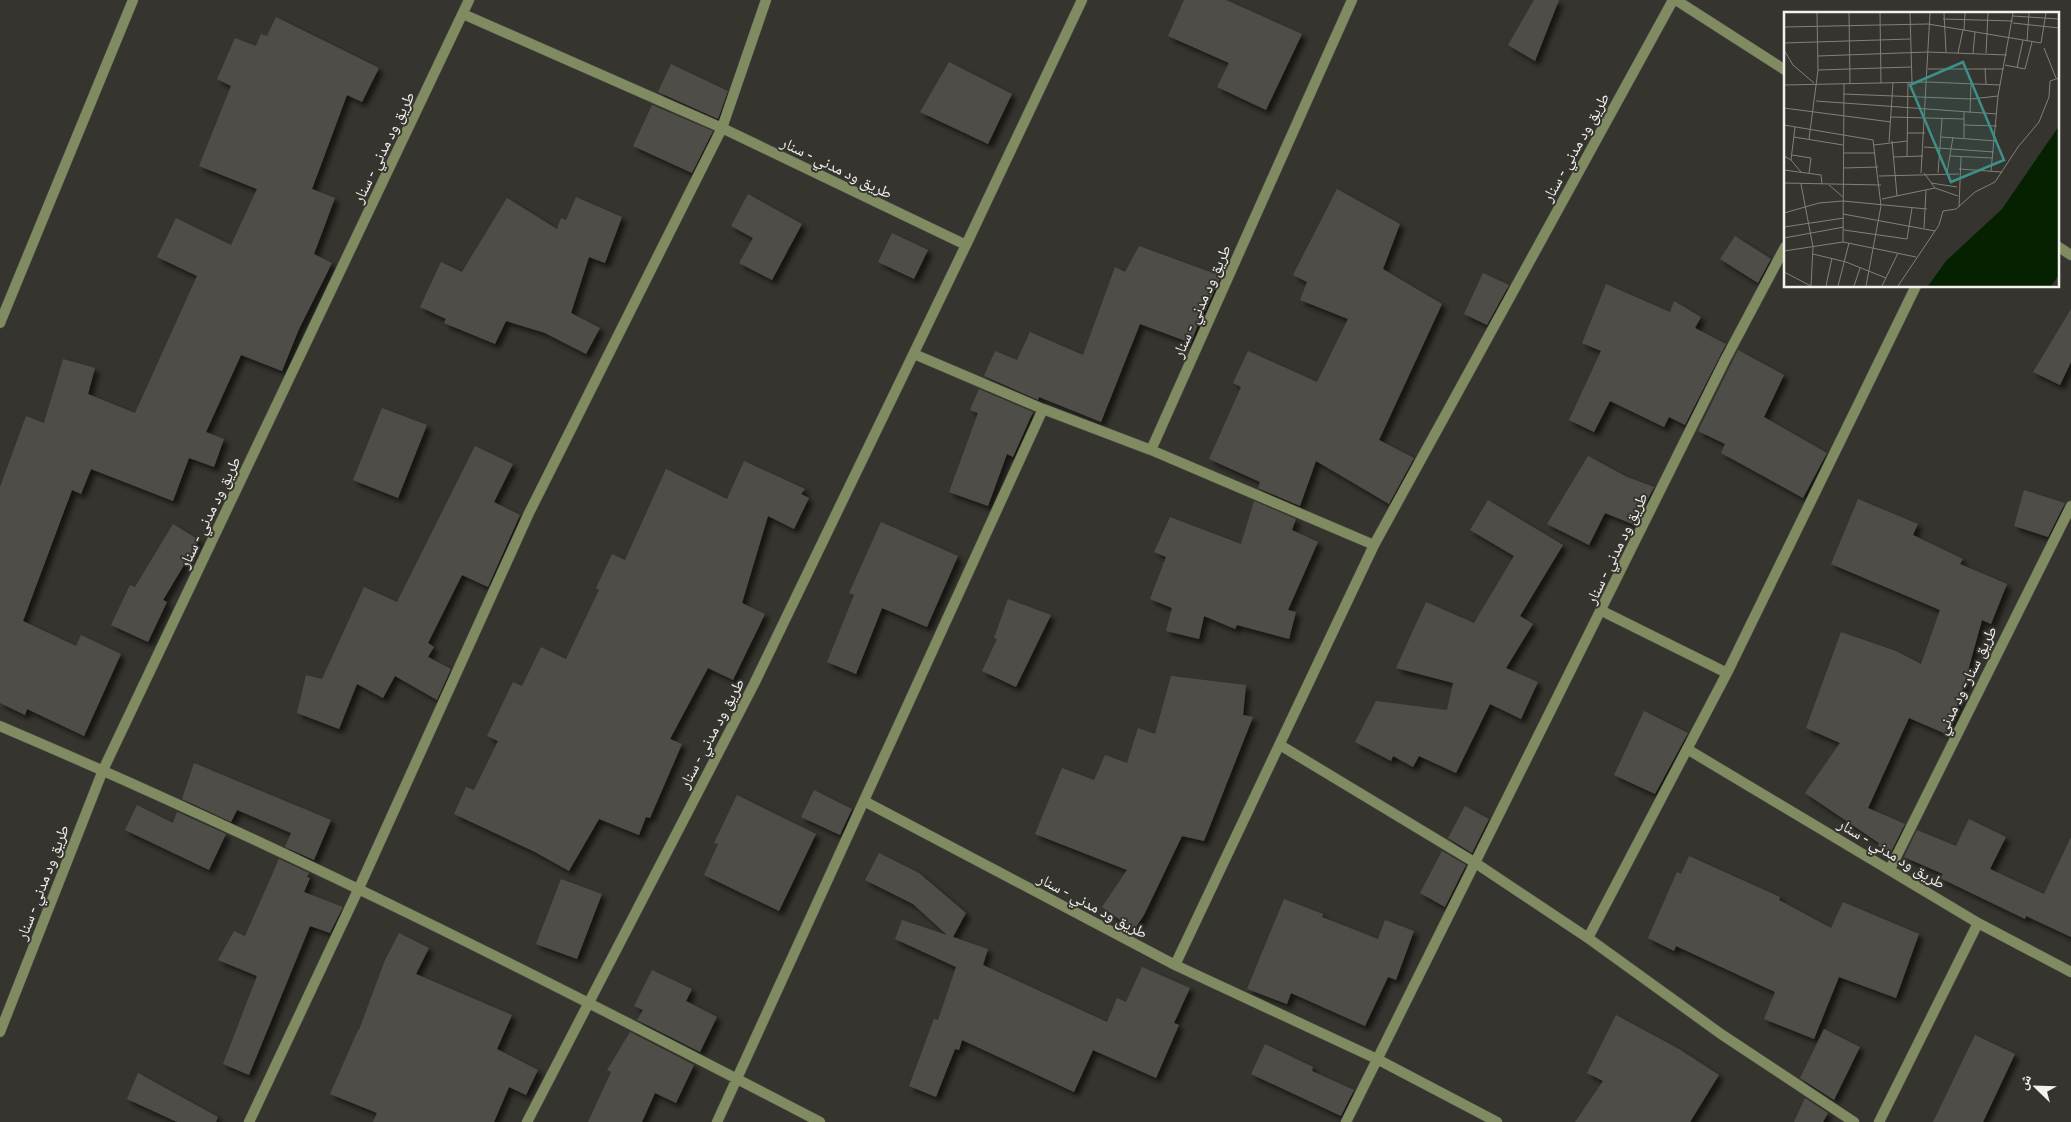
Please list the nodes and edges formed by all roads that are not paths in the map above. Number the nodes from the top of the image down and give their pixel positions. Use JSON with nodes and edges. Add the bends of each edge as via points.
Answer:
{"nodes":[{"id":1,"x":133,"y":0,"type":"edge"},
{"id":2,"x":469,"y":0,"type":"edge"},
{"id":3,"x":766,"y":0,"type":"edge"},
{"id":4,"x":1082,"y":0,"type":"edge"},
{"id":5,"x":1352,"y":0,"type":"edge"},
{"id":6,"x":1674,"y":0,"type":"edge"},
{"id":7,"x":463,"y":14,"type":"junction"},
{"id":8,"x":1784,"y":69,"type":"edge"},
{"id":9,"x":722,"y":128,"type":"junction"},
{"id":10,"x":966,"y":245,"type":"junction"},
{"id":11,"x":2058,"y":247,"type":"edge"},
{"id":12,"x":1784,"y":249,"type":"edge"},
{"id":13,"x":2071,"y":255,"type":"edge"},
{"id":14,"x":1915,"y":288,"type":"edge"},
{"id":15,"x":0,"y":323,"type":"edge"},
{"id":16,"x":914,"y":354,"type":"junction"},
{"id":17,"x":1043,"y":409,"type":"junction"},
{"id":18,"x":1151,"y":450,"type":"junction"},
{"id":19,"x":2071,"y":506,"type":"edge"},
{"id":20,"x":1374,"y":546,"type":"junction"},
{"id":21,"x":1602,"y":610,"type":"junction"},
{"id":22,"x":1727,"y":673,"type":"junction"},
{"id":23,"x":0,"y":726,"type":"edge"},
{"id":24,"x":1280,"y":745,"type":"junction"},
{"id":25,"x":1687,"y":749,"type":"junction"},
{"id":26,"x":102,"y":770,"type":"junction"},
{"id":27,"x":864,"y":801,"type":"junction"},
{"id":28,"x":1474,"y":862,"type":"junction"},
{"id":29,"x":1890,"y":869,"type":"junction"},
{"id":30,"x":359,"y":888,"type":"junction"},
{"id":31,"x":1978,"y":923,"type":"junction"},
{"id":32,"x":1588,"y":938,"type":"junction"},
{"id":33,"x":1175,"y":965,"type":"junction"},
{"id":34,"x":2071,"y":972,"type":"edge"},
{"id":35,"x":589,"y":1001,"type":"junction"},
{"id":36,"x":0,"y":1032,"type":"edge"},
{"id":37,"x":1378,"y":1059,"type":"junction"},
{"id":38,"x":738,"y":1079,"type":"junction"},
{"id":39,"x":248,"y":1122,"type":"edge"},
{"id":40,"x":527,"y":1122,"type":"edge"},
{"id":41,"x":717,"y":1122,"type":"edge"},
{"id":42,"x":820,"y":1122,"type":"edge"},
{"id":43,"x":1346,"y":1122,"type":"edge"},
{"id":44,"x":1498,"y":1122,"type":"edge"},
{"id":45,"x":1854,"y":1122,"type":"edge"},
{"id":46,"x":1879,"y":1122,"type":"edge"}],
"edges":[{"from":1,"to":15,"type":"street"},
{"from":2,"to":7,"type":"street","name":"طريق ود مدني - سنار"},
{"from":3,"to":9,"type":"street"},
{"from":4,"to":10,"type":"street","name":"طريق ود مدني - سنار"},
{"from":5,"to":18,"type":"street","name":"طريق ود مدني - سنار"},
{"from":6,"to":8,"type":"street","name":"طريق ود مدني - سنار"},
{"from":6,"to":20,"type":"street","name":"طريق ود مدني - سنار"},
{"from":7,"to":9,"type":"street","name":"طريق ود مدني - سنار"},
{"from":7,"to":26,"type":"street","name":"طريق ود مدني - سنار"},
{"from":9,"to":10,"type":"street","name":"طريق ود مدني - سنار"},
{"from":9,"to":30,"type":"street","via":[[529,513]]},
{"from":10,"to":16,"type":"street","name":"طريق ود مدني - سنار"},
{"from":11,"to":13,"type":"street"},
{"from":12,"to":21,"type":"street","name":"طريق ود مدني - سنار","via":[[1725,360]]},
{"from":14,"to":22,"type":"street"},
{"from":16,"to":17,"type":"street"},
{"from":16,"to":35,"type":"street","name":"طريق ود مدني - سنار","via":[[754,684]]},
{"from":17,"to":18,"type":"street"},
{"from":17,"to":27,"type":"street"},
{"from":18,"to":20,"type":"street"},
{"from":19,"to":29,"type":"street","name":"طريق سنار- ود مدني"},
{"from":20,"to":24,"type":"street","name":"طريق ود مدني - سنار"},
{"from":21,"to":22,"type":"street"},
{"from":21,"to":28,"type":"street","name":"طريق ود مدني - سنار"},
{"from":22,"to":25,"type":"street"},
{"from":23,"to":26,"type":"street"},
{"from":24,"to":28,"type":"street"},
{"from":24,"to":33,"type":"street","name":"طريق ود مدني - سنار"},
{"from":25,"to":29,"type":"street","name":"طريق ود مدني - سنار"},
{"from":25,"to":32,"type":"street"},
{"from":26,"to":30,"type":"street"},
{"from":26,"to":36,"type":"street","name":"طريق ود مدني - سنار"},
{"from":27,"to":33,"type":"street","name":"طريق ود مدني - سنار"},
{"from":27,"to":38,"type":"street"},
{"from":28,"to":32,"type":"street"},
{"from":28,"to":37,"type":"street","name":"طريق ود مدني - سنار"},
{"from":29,"to":31,"type":"street","name":"طريق ود مدني - سنار"},
{"from":30,"to":35,"type":"street"},
{"from":30,"to":39,"type":"street"},
{"from":31,"to":34,"type":"street","name":"طريق ود مدني - سنار"},
{"from":31,"to":46,"type":"street"},
{"from":32,"to":45,"type":"street","via":[[1721,1034]]},
{"from":33,"to":37,"type":"street","name":"طريق ود مدني - سنار"},
{"from":35,"to":38,"type":"street"},
{"from":35,"to":40,"type":"street","name":"طريق ود مدني - سنار"},
{"from":37,"to":43,"type":"street","name":"طريق ود مدني - سنار"},
{"from":37,"to":44,"type":"street","name":"طريق ود مدني - سنار"},
{"from":38,"to":41,"type":"street"},
{"from":38,"to":42,"type":"street"}]}
